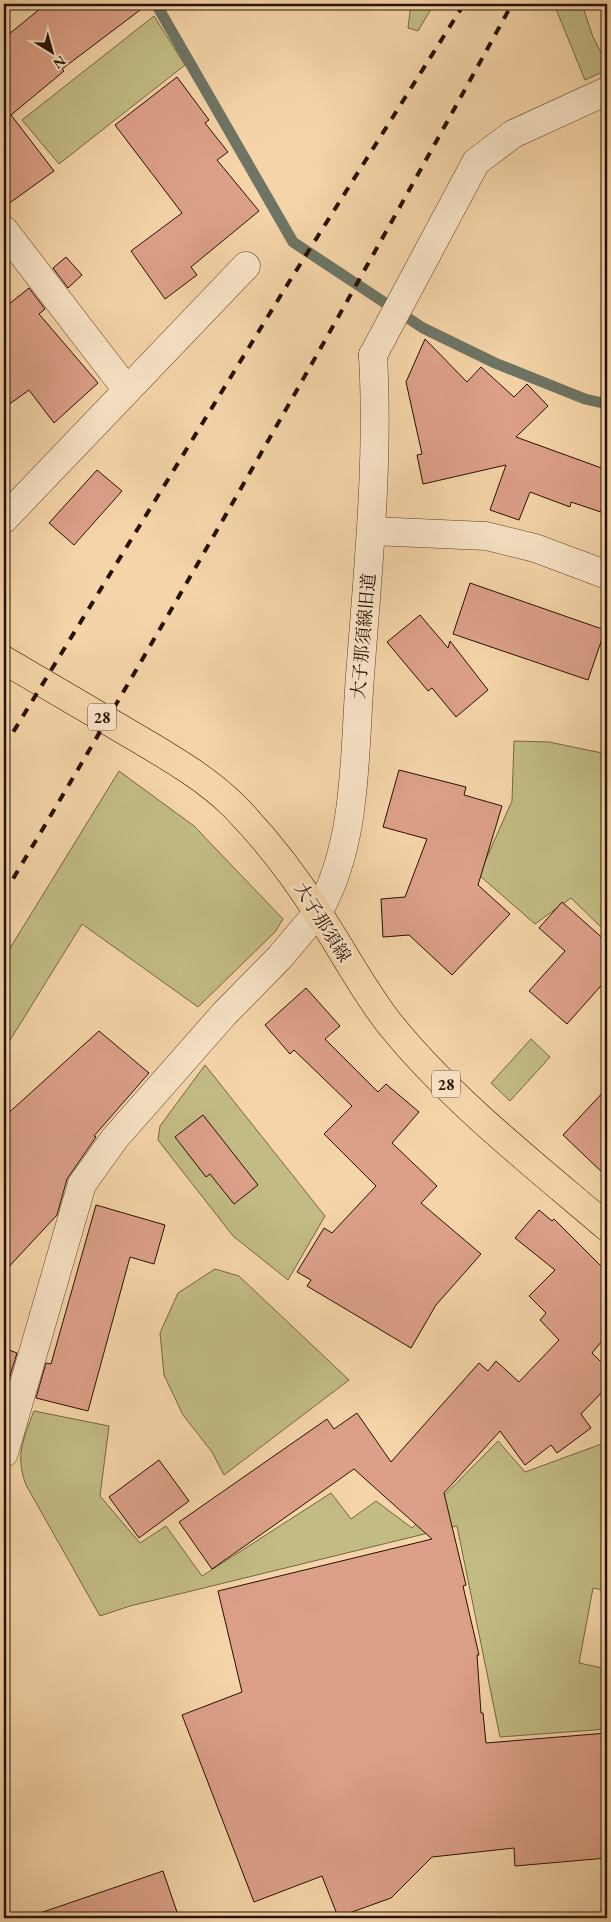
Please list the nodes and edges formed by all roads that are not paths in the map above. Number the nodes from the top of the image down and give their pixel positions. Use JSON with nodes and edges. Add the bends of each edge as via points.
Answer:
{"nodes":[{"id":1,"x":607,"y":91,"type":"edge"},
{"id":2,"x":4,"y":230,"type":"edge"},
{"id":3,"x":246,"y":266,"type":"dead end"},
{"id":4,"x":127,"y":390,"type":"junction"},
{"id":5,"x":4,"y":519,"type":"edge"},
{"id":6,"x":372,"y":531,"type":"junction"},
{"id":7,"x":607,"y":575,"type":"edge"},
{"id":8,"x":4,"y":660,"type":"edge"},
{"id":9,"x":318,"y":912,"type":"junction"},
{"id":10,"x":607,"y":1227,"type":"edge"},
{"id":11,"x":4,"y":1453,"type":"edge"}],
"edges":[{"from":1,"to":6,"type":"street","name":"大子那須線旧道","via":[[513,134],[476,162],[379,346]]},
{"from":2,"to":4,"type":"street"},
{"from":3,"to":4,"type":"street"},
{"from":4,"to":5,"type":"street"},
{"from":6,"to":7,"type":"street","via":[[486,536],[534,548]]},
{"from":6,"to":9,"type":"street","name":"大子那須線旧道","via":[[348,824],[331,889]]},
{"from":8,"to":9,"type":"main road","name":"大子那須線","number":"28","via":[[199,777],[233,805],[264,838]]},
{"from":9,"to":10,"type":"main road","name":"大子那須線","number":"28","via":[[367,994],[413,1050],[495,1131]]},
{"from":9,"to":11,"type":"street","name":"大子那須線旧道","via":[[115,1138],[82,1184]]}]}
